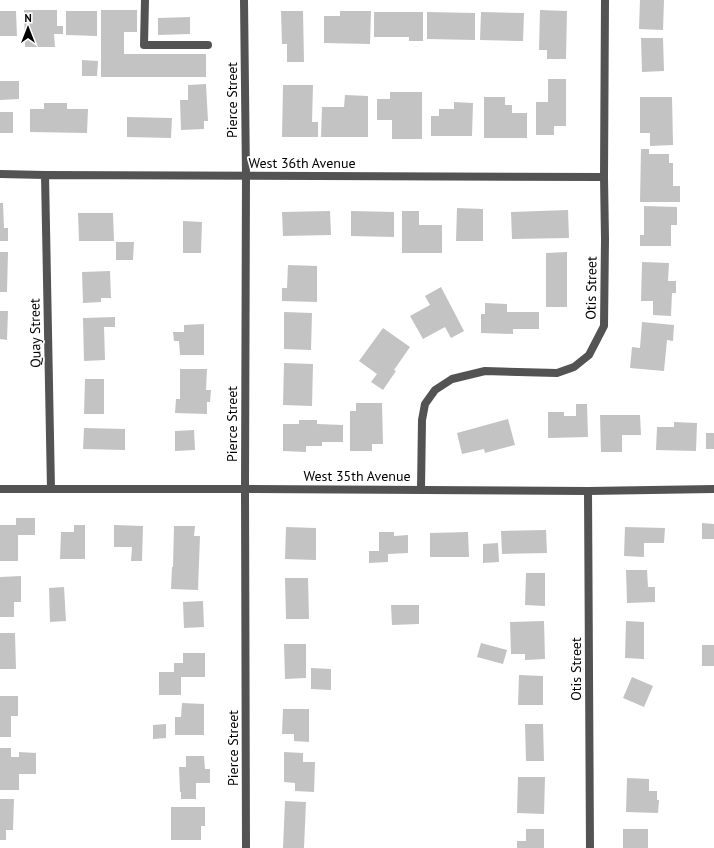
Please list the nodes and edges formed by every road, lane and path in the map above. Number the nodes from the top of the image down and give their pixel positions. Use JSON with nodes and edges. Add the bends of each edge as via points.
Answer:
{"nodes":[{"id":1,"x":145,"y":0,"type":"edge"},
{"id":2,"x":244,"y":0,"type":"edge"},
{"id":3,"x":605,"y":0,"type":"edge"},
{"id":4,"x":208,"y":45,"type":"dead end"},
{"id":5,"x":0,"y":174,"type":"edge"},
{"id":6,"x":45,"y":175,"type":"junction"},
{"id":7,"x":246,"y":176,"type":"junction"},
{"id":8,"x":604,"y":177,"type":"junction"},
{"id":9,"x":245,"y":488,"type":"junction"},
{"id":10,"x":0,"y":489,"type":"edge"},
{"id":11,"x":51,"y":489,"type":"junction"},
{"id":12,"x":421,"y":489,"type":"junction"},
{"id":13,"x":714,"y":489,"type":"edge"},
{"id":14,"x":588,"y":491,"type":"junction"},
{"id":15,"x":246,"y":848,"type":"edge"},
{"id":16,"x":590,"y":848,"type":"edge"}],
"edges":[{"from":1,"to":4,"type":"street","via":[[144,45]]},
{"from":2,"to":7,"type":"street","name":"Pierce Street"},
{"from":3,"to":8,"type":"street","name":"Otis Street"},
{"from":5,"to":6,"type":"street","name":"West 36th Avenue"},
{"from":6,"to":7,"type":"street","name":"West 36th Avenue"},
{"from":6,"to":11,"type":"street","name":"Quay Street"},
{"from":7,"to":8,"type":"street","name":"West 36th Avenue"},
{"from":7,"to":9,"type":"street","name":"Pierce Street"},
{"from":8,"to":12,"type":"street","name":"Otis Street","via":[[604,326],[589,355],[574,367],[557,373],[485,371],[452,379],[435,390],[425,404],[422,420]]},
{"from":9,"to":11,"type":"street","name":"West 35th Avenue"},
{"from":9,"to":12,"type":"street","name":"West 35th Avenue"},
{"from":9,"to":15,"type":"street","name":"Pierce Street"},
{"from":10,"to":11,"type":"street","name":"West 35th Avenue"},
{"from":12,"to":14,"type":"street","name":"West 35th Avenue"},
{"from":13,"to":14,"type":"street","name":"West 35th Avenue"},
{"from":14,"to":16,"type":"street","name":"Otis Street"}]}
